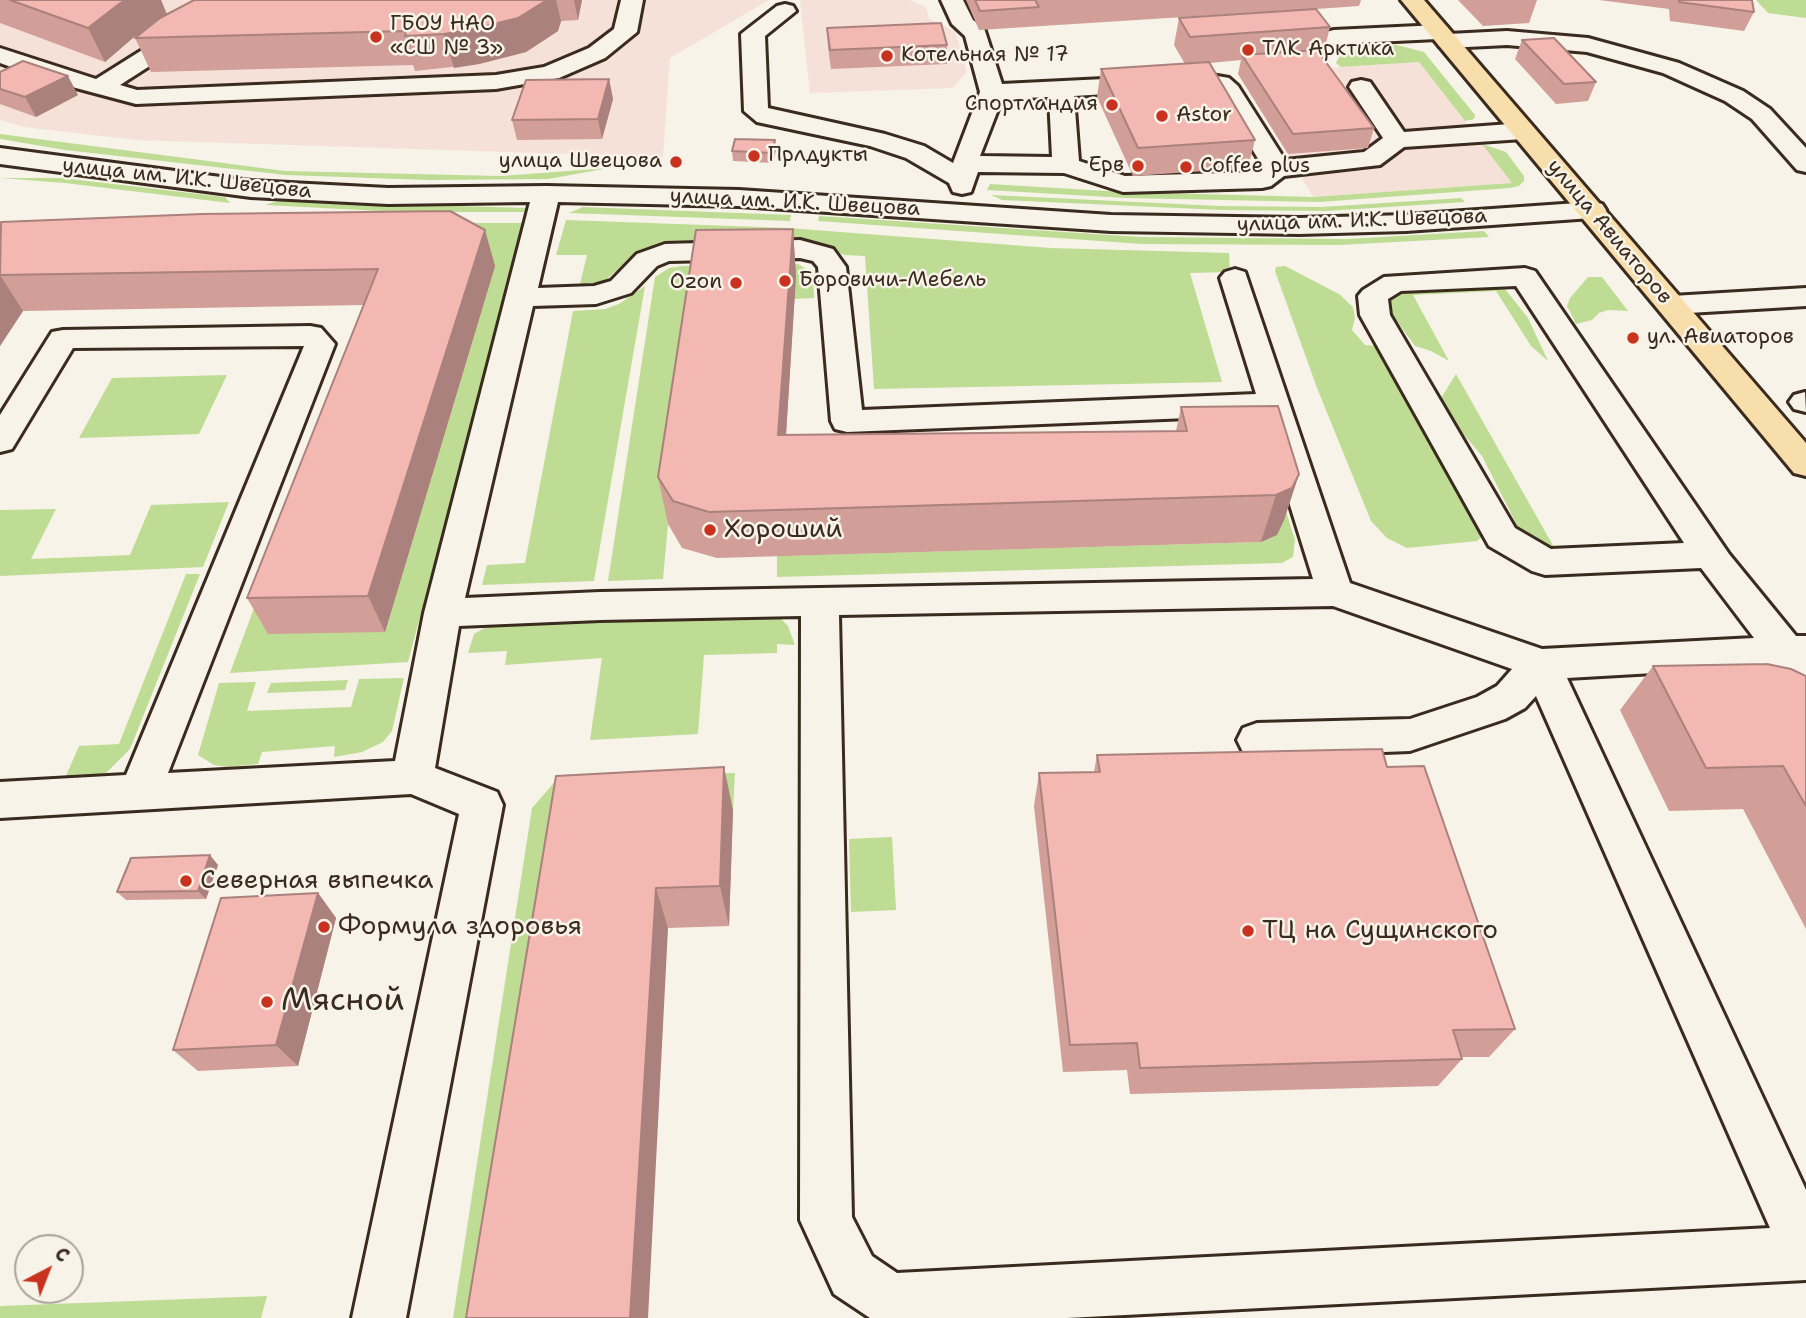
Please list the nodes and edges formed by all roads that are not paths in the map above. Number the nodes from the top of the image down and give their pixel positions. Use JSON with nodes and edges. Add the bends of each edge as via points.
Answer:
{"nodes":[{"id":1,"x":632,"y":0,"type":"edge"},
{"id":2,"x":952,"y":0,"type":"edge"},
{"id":3,"x":1412,"y":0,"type":"edge"},
{"id":4,"x":785,"y":11,"type":"dead end"},
{"id":5,"x":214,"y":15,"type":"edge"},
{"id":6,"x":1443,"y":36,"type":"junction"},
{"id":7,"x":1334,"y":37,"type":"dead end"},
{"id":8,"x":0,"y":55,"type":"edge"},
{"id":9,"x":100,"y":87,"type":"junction"},
{"id":10,"x":1361,"y":87,"type":"dead end"},
{"id":11,"x":1061,"y":89,"type":"junction"},
{"id":12,"x":992,"y":92,"type":"junction"},
{"id":13,"x":1523,"y":131,"type":"junction"},
{"id":14,"x":1397,"y":140,"type":"junction"},
{"id":15,"x":0,"y":156,"type":"edge"},
{"id":16,"x":1806,"y":164,"type":"edge"},
{"id":17,"x":1066,"y":165,"type":"junction"},
{"id":18,"x":1277,"y":169,"type":"junction"},
{"id":19,"x":964,"y":172,"type":"junction"},
{"id":20,"x":545,"y":194,"type":"junction"},
{"id":21,"x":1592,"y":211,"type":"junction"},
{"id":22,"x":960,"y":213,"type":"junction"},
{"id":23,"x":1235,"y":278,"type":"dead end"},
{"id":24,"x":520,"y":297,"type":"junction"},
{"id":25,"x":1806,"y":297,"type":"edge"},
{"id":26,"x":1672,"y":305,"type":"junction"},
{"id":27,"x":1275,"y":404,"type":"junction"},
{"id":28,"x":0,"y":441,"type":"edge"},
{"id":29,"x":1806,"y":465,"type":"edge"},
{"id":30,"x":1711,"y":555,"type":"junction"},
{"id":31,"x":1335,"y":592,"type":"junction"},
{"id":32,"x":820,"y":603,"type":"junction"},
{"id":33,"x":443,"y":613,"type":"junction"},
{"id":34,"x":1799,"y":661,"type":"edge"},
{"id":35,"x":1541,"y":664,"type":"junction"},
{"id":36,"x":1257,"y":740,"type":"dead end"},
{"id":37,"x":413,"y":777,"type":"junction"},
{"id":38,"x":141,"y":790,"type":"junction"},
{"id":39,"x":0,"y":800,"type":"edge"},
{"id":40,"x":1806,"y":1251,"type":"edge"},
{"id":41,"x":379,"y":1318,"type":"edge"}],
"edges":[{"from":1,"to":9,"type":"street","via":[[625,32],[597,53],[550,73],[496,82],[136,97]]},
{"from":2,"to":12,"type":"street","via":[[963,24],[976,33]]},
{"from":3,"to":6,"type":"main road","name":"улица Авиаторов"},
{"from":4,"to":19,"type":"street","via":[[752,34],[756,111],[765,117],[876,139]]},
{"from":5,"to":9,"type":"street"},
{"from":6,"to":7,"type":"street"},
{"from":6,"to":13,"type":"main road","name":"улица Авиаторов"},
{"from":6,"to":16,"type":"street","via":[[1563,42],[1620,52],[1671,68],[1734,96],[1761,114]]},
{"from":8,"to":9,"type":"street"},
{"from":10,"to":14,"type":"street"},
{"from":11,"to":12,"type":"street"},
{"from":11,"to":17,"type":"street"},
{"from":11,"to":18,"type":"street","via":[[1220,83]]},
{"from":12,"to":19,"type":"street"},
{"from":13,"to":14,"type":"street"},
{"from":13,"to":21,"type":"main road","name":"улица Авиаторов"},
{"from":14,"to":18,"type":"street","via":[[1371,159]]},
{"from":15,"to":20,"type":"street","name":"улица им. И.К. Швецова","via":[[245,200]]},
{"from":17,"to":18,"type":"street","via":[[1123,184],[1262,180]]},
{"from":17,"to":19,"type":"street"},
{"from":19,"to":22,"type":"street"},
{"from":20,"to":22,"type":"street","name":"улица им. И.К. Швецова","via":[[739,198]]},
{"from":20,"to":24,"type":"street"},
{"from":21,"to":22,"type":"street","name":"улица им. И.К. Швецова","via":[[1299,226],[1111,223]]},
{"from":21,"to":26,"type":"main road","name":"улица Авиаторов"},
{"from":23,"to":27,"type":"street"},
{"from":24,"to":27,"type":"street","via":[[596,295],[621,287],[647,260],[665,253],[800,249],[823,255],[832,267],[847,421]]},
{"from":24,"to":33,"type":"street"},
{"from":25,"to":26,"type":"street"},
{"from":26,"to":29,"type":"main road","name":"улица Авиаторов"},
{"from":27,"to":31,"type":"street"},
{"from":28,"to":38,"type":"street","via":[[63,338],[182,323],[310,335],[320,344]]},
{"from":30,"to":30,"type":"street","via":[[1545,562],[1502,537],[1375,316],[1373,296],[1394,282],[1525,277]]},
{"from":30,"to":34,"type":"street"},
{"from":31,"to":32,"type":"street"},
{"from":31,"to":35,"type":"street"},
{"from":32,"to":33,"type":"street"},
{"from":32,"to":40,"type":"street","via":[[826,1220],[853,1275],[862,1281],[891,1300]]},
{"from":33,"to":37,"type":"street"},
{"from":34,"to":35,"type":"street"},
{"from":35,"to":36,"type":"street","via":[[1511,697],[1491,708],[1410,735]]},
{"from":35,"to":40,"type":"street"},
{"from":37,"to":38,"type":"street"},
{"from":37,"to":41,"type":"street","via":[[482,805]]},
{"from":38,"to":39,"type":"street"}]}
